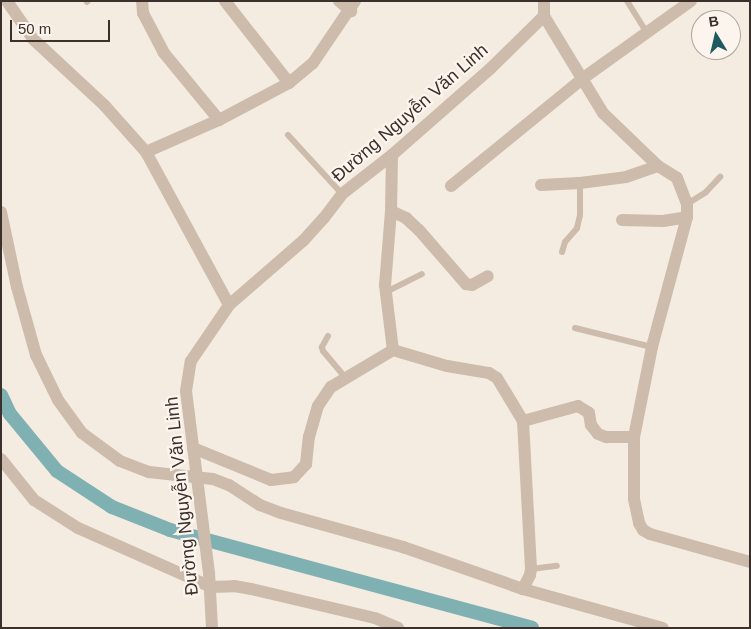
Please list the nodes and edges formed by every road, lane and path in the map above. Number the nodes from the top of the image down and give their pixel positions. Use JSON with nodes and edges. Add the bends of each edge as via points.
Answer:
{"nodes":[{"id":1,"x":7,"y":1,"type":"edge"},
{"id":2,"x":142,"y":1,"type":"edge"},
{"id":3,"x":224,"y":1,"type":"edge"},
{"id":4,"x":339,"y":1,"type":"edge"},
{"id":5,"x":544,"y":1,"type":"edge"},
{"id":6,"x":626,"y":1,"type":"edge"},
{"id":7,"x":691,"y":1,"type":"edge"},
{"id":8,"x":353,"y":6,"type":"edge"},
{"id":9,"x":544,"y":16,"type":"junction"},
{"id":10,"x":646,"y":32,"type":"junction"},
{"id":11,"x":582,"y":79,"type":"junction"},
{"id":12,"x":289,"y":83,"type":"junction"},
{"id":13,"x":219,"y":120,"type":"junction"},
{"id":14,"x":288,"y":135,"type":"dead end"},
{"id":15,"x":146,"y":152,"type":"junction"},
{"id":16,"x":392,"y":155,"type":"junction"},
{"id":17,"x":658,"y":166,"type":"junction"},
{"id":18,"x":720,"y":177,"type":"dead end"},
{"id":19,"x":580,"y":183,"type":"junction"},
{"id":20,"x":541,"y":185,"type":"dead end"},
{"id":21,"x":451,"y":186,"type":"dead end"},
{"id":22,"x":342,"y":194,"type":"junction"},
{"id":23,"x":391,"y":211,"type":"junction"},
{"id":24,"x":687,"y":211,"type":"junction"},
{"id":25,"x":1,"y":212,"type":"edge"},
{"id":26,"x":622,"y":220,"type":"dead end"},
{"id":27,"x":562,"y":252,"type":"dead end"},
{"id":28,"x":422,"y":274,"type":"dead end"},
{"id":29,"x":488,"y":276,"type":"dead end"},
{"id":30,"x":386,"y":292,"type":"junction"},
{"id":31,"x":228,"y":305,"type":"junction"},
{"id":32,"x":576,"y":328,"type":"dead end"},
{"id":33,"x":328,"y":336,"type":"dead end"},
{"id":34,"x":652,"y":347,"type":"junction"},
{"id":35,"x":393,"y":350,"type":"junction"},
{"id":36,"x":346,"y":377,"type":"junction"},
{"id":37,"x":523,"y":421,"type":"junction"},
{"id":38,"x":634,"y":437,"type":"junction"},
{"id":39,"x":193,"y":448,"type":"junction"},
{"id":40,"x":1,"y":459,"type":"edge"},
{"id":41,"x":197,"y":476,"type":"junction"},
{"id":42,"x":750,"y":562,"type":"edge"},
{"id":43,"x":557,"y":566,"type":"dead end"},
{"id":44,"x":531,"y":569,"type":"junction"},
{"id":45,"x":211,"y":588,"type":"junction"},
{"id":46,"x":523,"y":589,"type":"junction"},
{"id":47,"x":212,"y":628,"type":"edge"},
{"id":48,"x":398,"y":628,"type":"edge"},
{"id":49,"x":663,"y":628,"type":"edge"}],
"edges":[{"from":1,"to":15,"type":"street","via":[[33,39],[105,106]]},
{"from":2,"to":13,"type":"street","via":[[143,13],[164,53]]},
{"from":3,"to":12,"type":"street"},
{"from":4,"to":8,"type":"street"},
{"from":5,"to":9,"type":"street"},
{"from":6,"to":10,"type":"lane"},
{"from":7,"to":10,"type":"street"},
{"from":8,"to":12,"type":"street","via":[[313,62]]},
{"from":9,"to":11,"type":"street"},
{"from":9,"to":16,"type":"street","name":"Đường Nguyễn Văn Linh","via":[[490,69]]},
{"from":10,"to":11,"type":"street"},
{"from":11,"to":17,"type":"street","via":[[603,112]]},
{"from":11,"to":21,"type":"street"},
{"from":12,"to":13,"type":"street"},
{"from":13,"to":15,"type":"street"},
{"from":14,"to":22,"type":"lane"},
{"from":15,"to":31,"type":"street"},
{"from":16,"to":22,"type":"street","name":"Đường Nguyễn Văn Linh"},
{"from":16,"to":23,"type":"street"},
{"from":17,"to":19,"type":"street","via":[[626,177]]},
{"from":17,"to":24,"type":"street","via":[[677,178]]},
{"from":18,"to":24,"type":"lane"},
{"from":19,"to":20,"type":"street"},
{"from":19,"to":27,"type":"lane","via":[[577,228],[565,242]]},
{"from":22,"to":31,"type":"street","name":"Đường Nguyễn Văn Linh","via":[[303,241]]},
{"from":23,"to":29,"type":"street","via":[[406,218],[419,230],[466,284],[472,285]]},
{"from":23,"to":30,"type":"street"},
{"from":24,"to":26,"type":"street","via":[[663,221]]},
{"from":24,"to":34,"type":"street"},
{"from":25,"to":41,"type":"street","via":[[36,355],[58,400],[82,433],[120,461],[149,472]]},
{"from":28,"to":30,"type":"lane"},
{"from":30,"to":35,"type":"street"},
{"from":31,"to":39,"type":"street","name":"Đường Nguyễn Văn Linh","via":[[191,361],[186,391]]},
{"from":32,"to":34,"type":"lane"},
{"from":33,"to":36,"type":"lane","via":[[323,351]]},
{"from":34,"to":38,"type":"street"},
{"from":35,"to":36,"type":"street"},
{"from":35,"to":37,"type":"street","via":[[447,366],[488,373],[497,378]]},
{"from":36,"to":39,"type":"street","via":[[331,387],[318,406],[309,437],[306,464],[294,477],[271,480]]},
{"from":37,"to":38,"type":"street","via":[[578,406],[589,413],[591,425],[598,434]]},
{"from":37,"to":44,"type":"street"},
{"from":38,"to":42,"type":"street","via":[[634,499],[643,530]]},
{"from":39,"to":41,"type":"street","name":"Đường Nguyễn Văn Linh"},
{"from":40,"to":45,"type":"street","via":[[34,500],[78,528]]},
{"from":41,"to":45,"type":"street","name":"Đường Nguyễn Văn Linh"},
{"from":41,"to":46,"type":"street","via":[[229,485],[260,505],[281,513],[403,546]]},
{"from":43,"to":44,"type":"lane"},
{"from":44,"to":46,"type":"street"},
{"from":45,"to":47,"type":"street","name":"Đường Nguyễn Văn Linh"},
{"from":45,"to":48,"type":"street","via":[[234,586],[251,589],[375,618]]},
{"from":46,"to":49,"type":"street"}]}
